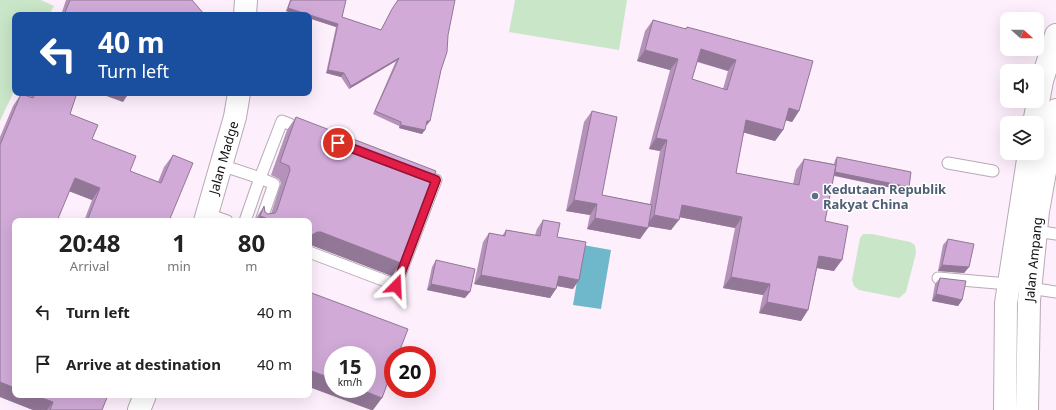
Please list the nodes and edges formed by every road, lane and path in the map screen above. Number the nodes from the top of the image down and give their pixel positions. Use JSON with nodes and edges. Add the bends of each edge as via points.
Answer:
{"nodes":[{"id":1,"x":246,"y":0,"type":"edge"},
{"id":2,"x":245,"y":12,"type":"edge"},
{"id":3,"x":1056,"y":35,"type":"edge"},
{"id":4,"x":239,"y":96,"type":"edge"},
{"id":5,"x":1056,"y":110,"type":"edge"},
{"id":6,"x":1035,"y":116,"type":"edge"},
{"id":7,"x":311,"y":132,"type":"edge"},
{"id":8,"x":1028,"y":160,"type":"edge"},
{"id":9,"x":948,"y":164,"type":"dead end"},
{"id":10,"x":221,"y":165,"type":"junction"},
{"id":11,"x":406,"y":169,"type":"edge"},
{"id":12,"x":993,"y":171,"type":"dead end"},
{"id":13,"x":260,"y":178,"type":"junction"},
{"id":14,"x":213,"y":218,"type":"edge"},
{"id":15,"x":246,"y":218,"type":"edge"},
{"id":16,"x":262,"y":218,"type":"edge"},
{"id":17,"x":1046,"y":233,"type":"edge"},
{"id":18,"x":312,"y":253,"type":"edge"},
{"id":19,"x":938,"y":278,"type":"edge"},
{"id":20,"x":1008,"y":284,"type":"junction"},
{"id":21,"x":1030,"y":288,"type":"junction"},
{"id":22,"x":1056,"y":292,"type":"edge"},
{"id":23,"x":144,"y":398,"type":"edge"},
{"id":24,"x":140,"y":410,"type":"edge"},
{"id":25,"x":1005,"y":410,"type":"edge"},
{"id":26,"x":1027,"y":410,"type":"edge"}],
"edges":[{"from":1,"to":2,"type":"main road"},
{"from":3,"to":6,"type":"main road","via":[[1042,81]]},
{"from":4,"to":10,"type":"main road","name":"Jalan Madge","via":[[235,118]]},
{"from":5,"to":17,"type":"main road","name":"Jalan Ampang","via":[[1038,211]]},
{"from":7,"to":13,"type":"lane","via":[[282,121]]},
{"from":8,"to":20,"type":"main road","name":"Jalan Ampang"},
{"from":9,"to":12,"type":"lane"},
{"from":10,"to":13,"type":"lane"},
{"from":10,"to":14,"type":"main road","name":"Jalan Madge"},
{"from":11,"to":18,"type":"lane","via":[[436,180],[396,286]]},
{"from":13,"to":15,"type":"lane"},
{"from":13,"to":16,"type":"lane","via":[[274,184]]},
{"from":17,"to":21,"type":"main road","name":"Jalan Ampang"},
{"from":19,"to":20,"type":"lane"},
{"from":20,"to":25,"type":"main road","name":"Jalan Ampang"},
{"from":21,"to":22,"type":"lane"},
{"from":21,"to":26,"type":"main road","name":"Jalan Ampang"},
{"from":23,"to":24,"type":"main road"}]}
